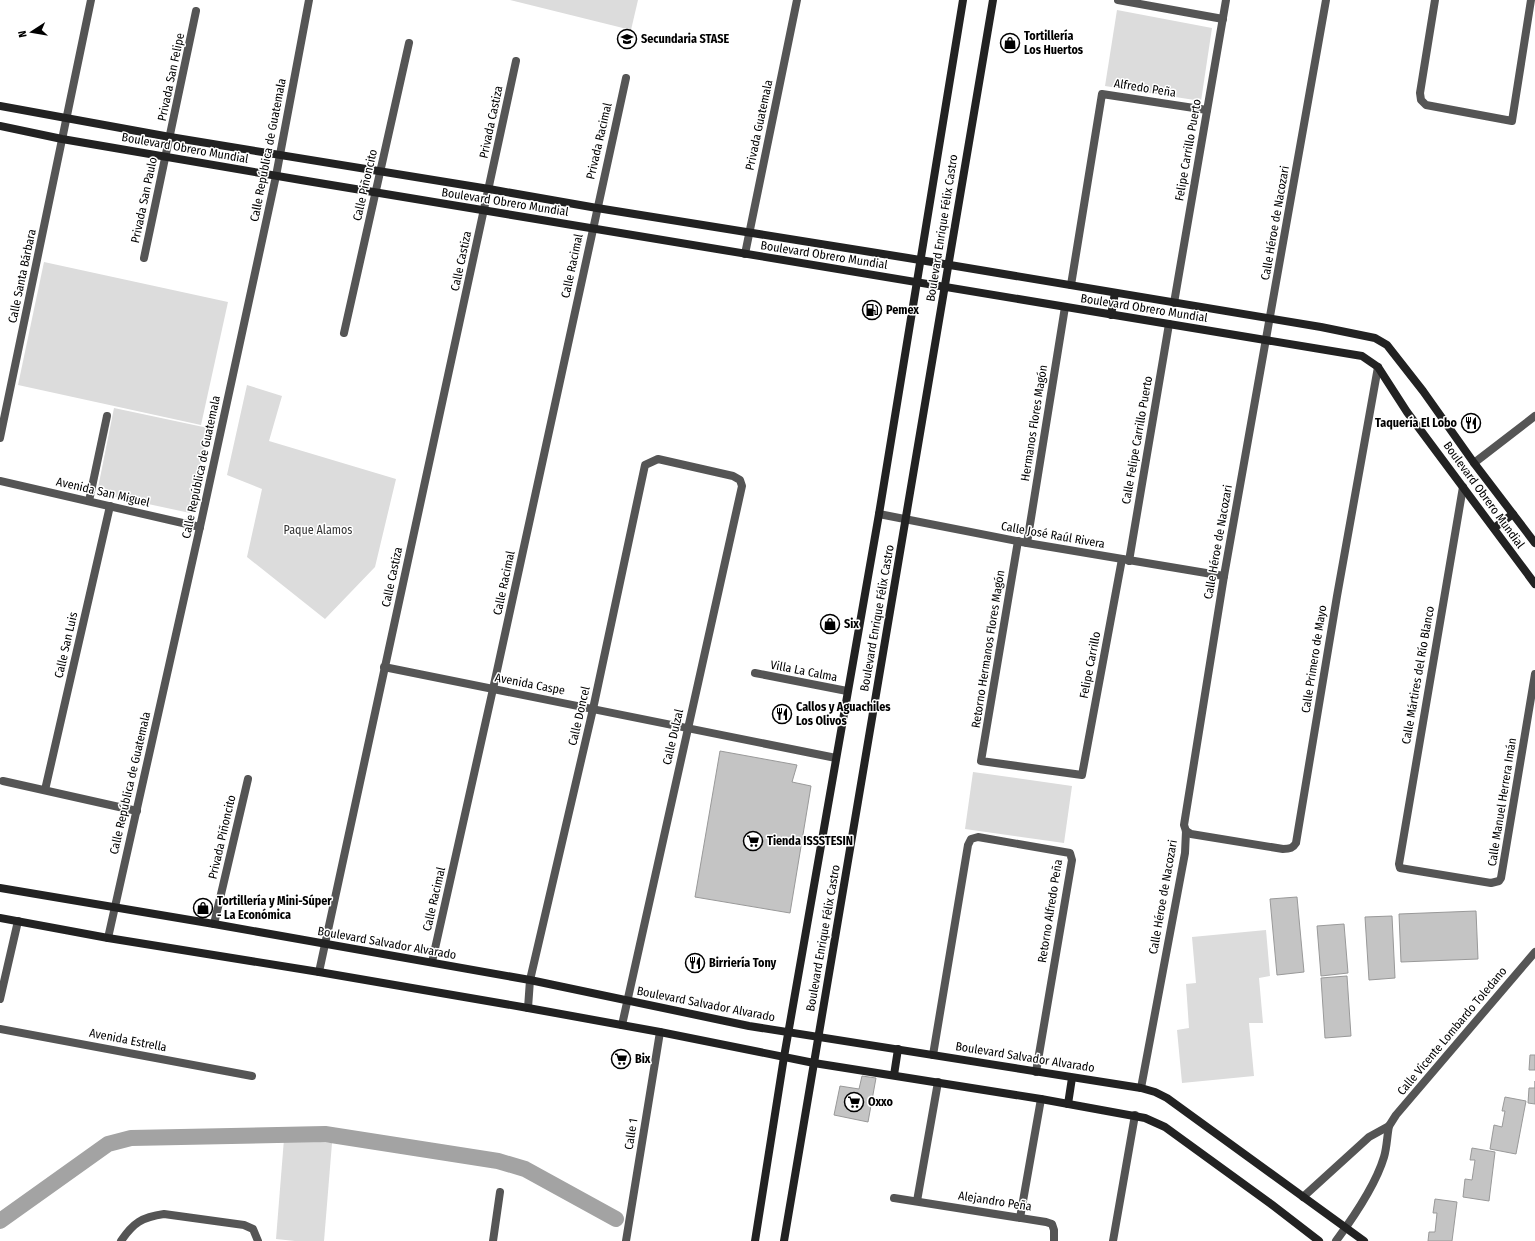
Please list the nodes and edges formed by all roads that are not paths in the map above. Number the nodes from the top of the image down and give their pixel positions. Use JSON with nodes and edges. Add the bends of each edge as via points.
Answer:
{"nodes":[{"id":1,"x":91,"y":0,"type":"edge"},
{"id":2,"x":309,"y":0,"type":"edge"},
{"id":3,"x":797,"y":0,"type":"edge"},
{"id":4,"x":964,"y":0,"type":"edge"},
{"id":5,"x":993,"y":0,"type":"edge"},
{"id":6,"x":1118,"y":0,"type":"edge"},
{"id":7,"x":1226,"y":0,"type":"edge"},
{"id":8,"x":1326,"y":0,"type":"edge"},
{"id":9,"x":1435,"y":0,"type":"edge"},
{"id":10,"x":1531,"y":0,"type":"edge"},
{"id":11,"x":196,"y":11,"type":"dead end"},
{"id":12,"x":1223,"y":19,"type":"junction"},
{"id":13,"x":409,"y":43,"type":"dead end"},
{"id":14,"x":516,"y":61,"type":"dead end"},
{"id":15,"x":626,"y":78,"type":"dead end"},
{"id":16,"x":0,"y":106,"type":"edge"},
{"id":17,"x":1207,"y":110,"type":"junction"},
{"id":18,"x":67,"y":119,"type":"junction"},
{"id":19,"x":0,"y":126,"type":"edge"},
{"id":20,"x":170,"y":137,"type":"junction"},
{"id":21,"x":62,"y":139,"type":"junction"},
{"id":22,"x":168,"y":148,"type":"joint"},
{"id":23,"x":279,"y":154,"type":"junction"},
{"id":24,"x":166,"y":157,"type":"junction"},
{"id":25,"x":380,"y":171,"type":"junction"},
{"id":26,"x":276,"y":176,"type":"junction"},
{"id":27,"x":489,"y":188,"type":"junction"},
{"id":28,"x":375,"y":193,"type":"junction"},
{"id":29,"x":597,"y":208,"type":"junction"},
{"id":30,"x":484,"y":211,"type":"junction"},
{"id":31,"x":592,"y":229,"type":"junction"},
{"id":32,"x":749,"y":234,"type":"junction"},
{"id":33,"x":745,"y":254,"type":"junction"},
{"id":34,"x":144,"y":258,"type":"dead end"},
{"id":35,"x":920,"y":260,"type":"junction"},
{"id":36,"x":948,"y":265,"type":"junction"},
{"id":37,"x":916,"y":282,"type":"junction"},
{"id":38,"x":1071,"y":285,"type":"junction"},
{"id":39,"x":945,"y":287,"type":"junction"},
{"id":40,"x":1116,"y":293,"type":"junction"},
{"id":41,"x":1174,"y":303,"type":"junction"},
{"id":42,"x":1065,"y":307,"type":"junction"},
{"id":43,"x":1111,"y":315,"type":"junction"},
{"id":44,"x":1270,"y":319,"type":"junction"},
{"id":45,"x":1169,"y":324,"type":"junction"},
{"id":46,"x":344,"y":333,"type":"dead end"},
{"id":47,"x":1266,"y":340,"type":"junction"},
{"id":48,"x":1378,"y":367,"type":"junction"},
{"id":49,"x":107,"y":416,"type":"dead end"},
{"id":50,"x":1535,"y":416,"type":"edge"},
{"id":51,"x":0,"y":438,"type":"edge"},
{"id":52,"x":652,"y":461,"type":"joint"},
{"id":53,"x":1474,"y":463,"type":"junction"},
{"id":54,"x":0,"y":481,"type":"edge"},
{"id":55,"x":1463,"y":487,"type":"junction"},
{"id":56,"x":88,"y":501,"type":"junction"},
{"id":57,"x":110,"y":506,"type":"junction"},
{"id":58,"x":878,"y":514,"type":"junction"},
{"id":59,"x":1513,"y":514,"type":"junction"},
{"id":60,"x":906,"y":519,"type":"junction"},
{"id":61,"x":200,"y":527,"type":"junction"},
{"id":62,"x":1494,"y":528,"type":"junction"},
{"id":63,"x":1018,"y":541,"type":"junction"},
{"id":64,"x":1027,"y":543,"type":"junction"},
{"id":65,"x":1535,"y":543,"type":"edge"},
{"id":66,"x":1126,"y":560,"type":"junction"},
{"id":67,"x":1224,"y":576,"type":"junction"},
{"id":68,"x":1535,"y":584,"type":"edge"},
{"id":69,"x":384,"y":667,"type":"junction"},
{"id":70,"x":755,"y":673,"type":"dead end"},
{"id":71,"x":1535,"y":674,"type":"edge"},
{"id":72,"x":493,"y":689,"type":"junction"},
{"id":73,"x":847,"y":692,"type":"junction"},
{"id":74,"x":593,"y":709,"type":"junction"},
{"id":75,"x":688,"y":728,"type":"junction"},
{"id":76,"x":836,"y":758,"type":"junction"},
{"id":77,"x":1082,"y":775,"type":"joint"},
{"id":78,"x":248,"y":779,"type":"dead end"},
{"id":79,"x":3,"y":782,"type":"dead end"},
{"id":80,"x":45,"y":790,"type":"junction"},
{"id":81,"x":137,"y":811,"type":"junction"},
{"id":82,"x":1186,"y":831,"type":"junction"},
{"id":83,"x":1400,"y":868,"type":"joint"},
{"id":84,"x":0,"y":888,"type":"edge"},
{"id":85,"x":114,"y":907,"type":"junction"},
{"id":86,"x":0,"y":918,"type":"edge"},
{"id":87,"x":18,"y":921,"type":"junction"},
{"id":88,"x":214,"y":924,"type":"junction"},
{"id":89,"x":108,"y":938,"type":"junction"},
{"id":90,"x":326,"y":945,"type":"junction"},
{"id":91,"x":1535,"y":952,"type":"edge"},
{"id":92,"x":432,"y":962,"type":"junction"},
{"id":93,"x":319,"y":972,"type":"junction"},
{"id":94,"x":530,"y":980,"type":"junction"},
{"id":95,"x":0,"y":999,"type":"edge"},
{"id":96,"x":627,"y":1000,"type":"junction"},
{"id":97,"x":528,"y":1008,"type":"junction"},
{"id":98,"x":622,"y":1025,"type":"junction"},
{"id":99,"x":0,"y":1029,"type":"edge"},
{"id":100,"x":660,"y":1032,"type":"junction"},
{"id":101,"x":789,"y":1032,"type":"junction"},
{"id":102,"x":818,"y":1037,"type":"junction"},
{"id":103,"x":898,"y":1049,"type":"junction"},
{"id":104,"x":933,"y":1055,"type":"junction"},
{"id":105,"x":784,"y":1057,"type":"junction"},
{"id":106,"x":814,"y":1063,"type":"junction"},
{"id":107,"x":1036,"y":1072,"type":"junction"},
{"id":108,"x":894,"y":1075,"type":"junction"},
{"id":109,"x":252,"y":1076,"type":"dead end"},
{"id":110,"x":1072,"y":1078,"type":"junction"},
{"id":111,"x":938,"y":1082,"type":"junction"},
{"id":112,"x":1141,"y":1088,"type":"junction"},
{"id":113,"x":1041,"y":1098,"type":"junction"},
{"id":114,"x":1068,"y":1104,"type":"junction"},
{"id":115,"x":1135,"y":1115,"type":"junction"},
{"id":116,"x":1389,"y":1126,"type":"junction"},
{"id":117,"x":500,"y":1192,"type":"dead end"},
{"id":118,"x":1303,"y":1197,"type":"junction"},
{"id":119,"x":894,"y":1198,"type":"dead end"},
{"id":120,"x":917,"y":1201,"type":"junction"},
{"id":121,"x":1020,"y":1218,"type":"junction"},
{"id":122,"x":1346,"y":1227,"type":"junction"},
{"id":123,"x":121,"y":1241,"type":"edge"},
{"id":124,"x":258,"y":1241,"type":"edge"},
{"id":125,"x":493,"y":1241,"type":"edge"},
{"id":126,"x":626,"y":1241,"type":"edge"},
{"id":127,"x":755,"y":1241,"type":"edge"},
{"id":128,"x":784,"y":1241,"type":"edge"},
{"id":129,"x":1054,"y":1241,"type":"edge"},
{"id":130,"x":1113,"y":1241,"type":"edge"},
{"id":131,"x":1319,"y":1241,"type":"edge"},
{"id":132,"x":1336,"y":1241,"type":"edge"},
{"id":133,"x":1364,"y":1241,"type":"edge"}],
"edges":[{"from":1,"to":18,"type":"street","name":"Calle Santa Bárbara"},
{"from":2,"to":23,"type":"street","name":"Calle República de Guatemala"},
{"from":3,"to":32,"type":"street","name":"Privada Guatemala"},
{"from":4,"to":35,"type":"street","name":"Boulevard Enrique Félix Castro"},
{"from":5,"to":36,"type":"street","name":"Boulevard Enrique Félix Castro"},
{"from":6,"to":12,"type":"street"},
{"from":7,"to":12,"type":"street","name":"Felipe Carrillo Puerto"},
{"from":8,"to":44,"type":"street","name":"Calle Héroe de Nacozari"},
{"from":9,"to":10,"type":"street","via":[[1421,100],[1426,105],[1512,120]]},
{"from":11,"to":20,"type":"street","name":"Privada San Felipe"},
{"from":12,"to":17,"type":"street","name":"Felipe Carrillo Puerto"},
{"from":13,"to":25,"type":"street","name":"Calle Piñoncito"},
{"from":14,"to":27,"type":"street","name":"Privada Castiza"},
{"from":15,"to":29,"type":"street","name":"Privada Racimal"},
{"from":16,"to":18,"type":"street","name":"Boulevard Obrero Mundial"},
{"from":17,"to":38,"type":"street","name":"Alfredo Peña","via":[[1102,94]]},
{"from":17,"to":41,"type":"street","name":"Felipe Carrillo Puerto"},
{"from":18,"to":20,"type":"street","name":"Boulevard Obrero Mundial"},
{"from":18,"to":21,"type":"street","name":"Calle Santa Bárbara"},
{"from":19,"to":21,"type":"street","name":"Boulevard Obrero Mundial"},
{"from":20,"to":22,"type":"street","name":"Privada San Felipe"},
{"from":20,"to":23,"type":"street","name":"Boulevard Obrero Mundial"},
{"from":21,"to":24,"type":"street","name":"Boulevard Obrero Mundial"},
{"from":21,"to":51,"type":"street","name":"Calle Santa Bárbara"},
{"from":22,"to":24,"type":"street","name":"Privada San Paulo"},
{"from":23,"to":25,"type":"street","name":"Boulevard Obrero Mundial"},
{"from":23,"to":26,"type":"street","name":"Calle República de Guatemala"},
{"from":24,"to":26,"type":"street","name":"Boulevard Obrero Mundial"},
{"from":24,"to":34,"type":"street","name":"Privada San Paulo"},
{"from":25,"to":27,"type":"street","name":"Boulevard Obrero Mundial"},
{"from":25,"to":28,"type":"street","name":"Calle Piñoncito"},
{"from":26,"to":28,"type":"street","name":"Boulevard Obrero Mundial"},
{"from":26,"to":61,"type":"street","name":"Calle República de Guatemala"},
{"from":27,"to":29,"type":"street","name":"Boulevard Obrero Mundial"},
{"from":27,"to":30,"type":"street","name":"Calle Castiza"},
{"from":28,"to":30,"type":"street","name":"Boulevard Obrero Mundial"},
{"from":28,"to":46,"type":"street","name":"Calle Piñoncito"},
{"from":29,"to":31,"type":"street","name":"Calle Racimal"},
{"from":29,"to":32,"type":"street","name":"Boulevard Obrero Mundial"},
{"from":30,"to":31,"type":"street","name":"Boulevard Obrero Mundial"},
{"from":30,"to":69,"type":"street","name":"Calle Castiza"},
{"from":31,"to":33,"type":"street","name":"Boulevard Obrero Mundial"},
{"from":31,"to":72,"type":"street","name":"Calle Racimal"},
{"from":32,"to":33,"type":"street","name":"Privada Guatemala"},
{"from":32,"to":35,"type":"street","name":"Boulevard Obrero Mundial"},
{"from":33,"to":37,"type":"street","name":"Boulevard Obrero Mundial"},
{"from":35,"to":36,"type":"street","name":"Boulevard Obrero Mundial"},
{"from":35,"to":37,"type":"street","name":"Boulevard Enrique Félix Castro"},
{"from":36,"to":38,"type":"street","name":"Boulevard Obrero Mundial"},
{"from":36,"to":39,"type":"street","name":"Boulevard Enrique Félix Castro"},
{"from":37,"to":39,"type":"street","name":"Boulevard Obrero Mundial"},
{"from":37,"to":58,"type":"street","name":"Boulevard Enrique Félix Castro"},
{"from":38,"to":40,"type":"street","name":"Boulevard Obrero Mundial"},
{"from":39,"to":42,"type":"street","name":"Boulevard Obrero Mundial"},
{"from":39,"to":60,"type":"street","name":"Boulevard Enrique Félix Castro"},
{"from":40,"to":41,"type":"street","name":"Boulevard Obrero Mundial"},
{"from":40,"to":43,"type":"street"},
{"from":41,"to":44,"type":"street","name":"Boulevard Obrero Mundial"},
{"from":42,"to":43,"type":"street","name":"Boulevard Obrero Mundial"},
{"from":42,"to":64,"type":"street","name":"Hermanos Flores Magón"},
{"from":43,"to":45,"type":"street","name":"Boulevard Obrero Mundial"},
{"from":44,"to":47,"type":"street","name":"Calle Héroe de Nacozari"},
{"from":44,"to":53,"type":"street","name":"Boulevard Obrero Mundial","via":[[1375,338],[1386,345],[1423,391]]},
{"from":45,"to":47,"type":"street","name":"Boulevard Obrero Mundial"},
{"from":45,"to":66,"type":"street","name":"Calle Felipe Carrillo Puerto"},
{"from":47,"to":48,"type":"street","name":"Boulevard Obrero Mundial","via":[[1362,356]]},
{"from":47,"to":67,"type":"street","name":"Calle Héroe de Nacozari"},
{"from":48,"to":55,"type":"street","name":"Boulevard Obrero Mundial","via":[[1407,412]]},
{"from":48,"to":82,"type":"street","name":"Calle Primero de Mayo","via":[[1296,842],[1293,847],[1283,849],[1191,834]]},
{"from":49,"to":56,"type":"street"},
{"from":50,"to":53,"type":"street"},
{"from":52,"to":74,"type":"street","name":"Calle Doncel","via":[[645,465]]},
{"from":52,"to":75,"type":"street","name":"Calle Dulzal","via":[[658,459],[733,476],[740,480],[742,486]]},
{"from":53,"to":59,"type":"street","name":"Boulevard Obrero Mundial"},
{"from":54,"to":56,"type":"street","name":"Avenida San Miguel"},
{"from":55,"to":62,"type":"street","name":"Boulevard Obrero Mundial"},
{"from":55,"to":83,"type":"street","name":"Calle Mártires del Río Blanco","via":[[1398,864]]},
{"from":56,"to":57,"type":"street","name":"Avenida San Miguel"},
{"from":57,"to":61,"type":"street","name":"Avenida San Miguel"},
{"from":57,"to":80,"type":"street","name":"Calle San Luis"},
{"from":58,"to":60,"type":"street","name":"Calle José Raúl Rivera"},
{"from":58,"to":73,"type":"street","name":"Boulevard Enrique Félix Castro"},
{"from":59,"to":62,"type":"street"},
{"from":59,"to":65,"type":"street","name":"Boulevard Obrero Mundial"},
{"from":60,"to":63,"type":"street","name":"Calle José Raúl Rivera"},
{"from":60,"to":102,"type":"street","name":"Boulevard Enrique Félix Castro"},
{"from":61,"to":81,"type":"street","name":"Calle República de Guatemala"},
{"from":62,"to":68,"type":"street","name":"Boulevard Obrero Mundial"},
{"from":63,"to":64,"type":"street","name":"Calle José Raúl Rivera"},
{"from":63,"to":77,"type":"street","name":"Retorno Hermanos Flores Magón","via":[[981,761]]},
{"from":64,"to":66,"type":"street","name":"Calle José Raúl Rivera"},
{"from":66,"to":67,"type":"street","name":"Calle José Raúl Rivera"},
{"from":66,"to":77,"type":"street","name":"Felipe Carrillo"},
{"from":67,"to":82,"type":"street","name":"Calle Héroe de Nacozari","via":[[1184,826]]},
{"from":69,"to":72,"type":"street","name":"Avenida Caspe"},
{"from":69,"to":90,"type":"street","name":"Calle Castiza"},
{"from":70,"to":73,"type":"street","name":"Villa La Calma"},
{"from":71,"to":83,"type":"street","name":"Calle Manuel Herrera Imán","via":[[1499,881],[1491,882]]},
{"from":72,"to":74,"type":"street","name":"Avenida Caspe"},
{"from":72,"to":92,"type":"street","name":"Calle Racimal"},
{"from":73,"to":76,"type":"street","name":"Boulevard Enrique Félix Castro"},
{"from":74,"to":75,"type":"street","name":"Avenida Caspe"},
{"from":74,"to":94,"type":"street","name":"Calle Doncel"},
{"from":75,"to":76,"type":"street","name":"Avenida Caspe"},
{"from":75,"to":96,"type":"street","name":"Calle Dulzal"},
{"from":76,"to":101,"type":"street","name":"Boulevard Enrique Félix Castro"},
{"from":78,"to":88,"type":"street","name":"Privada Piñoncito"},
{"from":79,"to":80,"type":"street"},
{"from":80,"to":81,"type":"street"},
{"from":81,"to":85,"type":"street","name":"Calle República de Guatemala"},
{"from":82,"to":112,"type":"street","name":"Calle Héroe de Nacozari","via":[[1185,852]]},
{"from":84,"to":85,"type":"street","name":"Boulevard Salvador Alvarado"},
{"from":85,"to":88,"type":"street","name":"Boulevard Salvador Alvarado"},
{"from":85,"to":89,"type":"street","name":"Calle República de Guatemala"},
{"from":86,"to":87,"type":"street"},
{"from":87,"to":89,"type":"street"},
{"from":87,"to":95,"type":"street"},
{"from":88,"to":90,"type":"street","name":"Boulevard Salvador Alvarado"},
{"from":89,"to":93,"type":"street"},
{"from":90,"to":92,"type":"street","name":"Boulevard Salvador Alvarado"},
{"from":90,"to":93,"type":"street","name":"Calle Castiza"},
{"from":91,"to":116,"type":"street","name":"Calle Vicente Lombardo Toledano"},
{"from":92,"to":94,"type":"street","name":"Boulevard Salvador Alvarado"},
{"from":93,"to":97,"type":"street"},
{"from":94,"to":96,"type":"street","name":"Boulevard Salvador Alvarado"},
{"from":94,"to":97,"type":"street","name":"Calle Doncel"},
{"from":96,"to":98,"type":"street","name":"Calle Dulzal"},
{"from":96,"to":101,"type":"street","name":"Boulevard Salvador Alvarado"},
{"from":97,"to":98,"type":"street"},
{"from":98,"to":100,"type":"street"},
{"from":99,"to":109,"type":"street","name":"Avenida Estrella"},
{"from":100,"to":105,"type":"street"},
{"from":100,"to":126,"type":"street","name":"Calle 1"},
{"from":101,"to":102,"type":"street","name":"Boulevard Salvador Alvarado"},
{"from":101,"to":105,"type":"street","name":"Boulevard Enrique Félix Castro"},
{"from":102,"to":103,"type":"street","name":"Boulevard Salvador Alvarado"},
{"from":102,"to":106,"type":"street","name":"Boulevard Enrique Félix Castro"},
{"from":103,"to":104,"type":"street","name":"Boulevard Salvador Alvarado"},
{"from":103,"to":108,"type":"street"},
{"from":104,"to":107,"type":"street","name":"Boulevard Salvador Alvarado"},
{"from":104,"to":107,"type":"street","name":"Retorno Alfredo Peña","via":[[968,845],[971,839],[978,837],[1070,853],[1072,860]]},
{"from":105,"to":106,"type":"street"},
{"from":105,"to":127,"type":"street","name":"Boulevard Enrique Félix Castro"},
{"from":106,"to":108,"type":"street"},
{"from":106,"to":128,"type":"street","name":"Boulevard Enrique Félix Castro"},
{"from":107,"to":110,"type":"street","name":"Boulevard Salvador Alvarado"},
{"from":108,"to":111,"type":"street"},
{"from":110,"to":112,"type":"street","name":"Boulevard Salvador Alvarado"},
{"from":110,"to":114,"type":"street"},
{"from":111,"to":113,"type":"street"},
{"from":111,"to":120,"type":"street"},
{"from":112,"to":118,"type":"street","name":"Boulevard Salvador Alvarado","via":[[1167,1098]]},
{"from":113,"to":114,"type":"street"},
{"from":113,"to":121,"type":"street"},
{"from":114,"to":115,"type":"street"},
{"from":115,"to":130,"type":"street"},
{"from":115,"to":131,"type":"street","via":[[1156,1121],[1165,1127]]},
{"from":116,"to":118,"type":"street","name":"Calle Vicente Lombardo Toledano","via":[[1369,1137]]},
{"from":116,"to":122,"type":"street","name":"Calle Vicente Lombardo Toledano","via":[[1385,1156],[1376,1178]]},
{"from":117,"to":125,"type":"street"},
{"from":118,"to":122,"type":"street","name":"Boulevard Salvador Alvarado"},
{"from":119,"to":120,"type":"street","name":"Alejandro Peña"},
{"from":120,"to":121,"type":"street","name":"Alejandro Peña"},
{"from":121,"to":129,"type":"street","name":"Alejandro Peña","via":[[1052,1224]]},
{"from":122,"to":132,"type":"street","name":"Calle Vicente Lombardo Toledano"},
{"from":122,"to":133,"type":"street","name":"Boulevard Salvador Alvarado"},
{"from":123,"to":124,"type":"street","via":[[128,1230],[139,1221],[164,1214],[244,1225],[252,1230]]}]}
